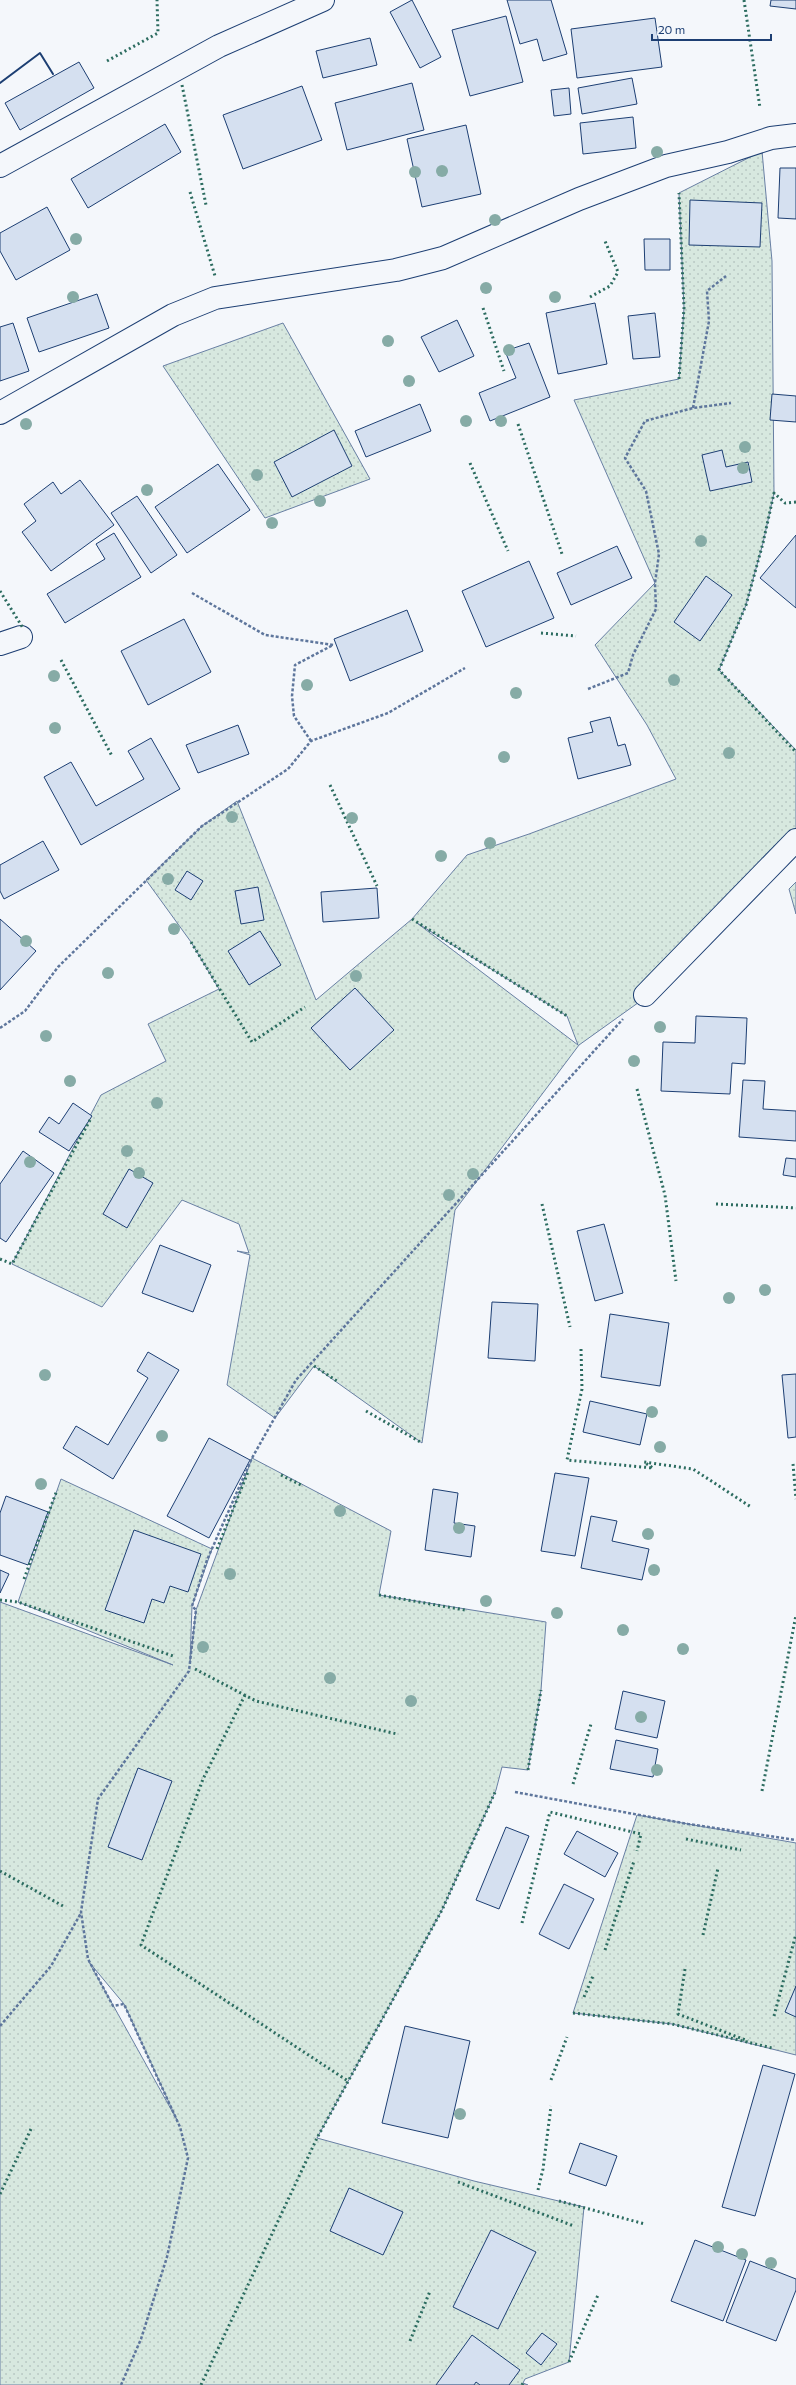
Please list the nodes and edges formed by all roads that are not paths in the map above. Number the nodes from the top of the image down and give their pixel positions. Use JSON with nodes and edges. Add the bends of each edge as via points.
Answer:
{"nodes":[{"id":1,"x":323,"y":0,"type":"edge"},
{"id":2,"x":796,"y":135,"type":"edge"},
{"id":3,"x":0,"y":166,"type":"edge"},
{"id":4,"x":0,"y":413,"type":"edge"},
{"id":5,"x":21,"y":637,"type":"dead end"},
{"id":6,"x":0,"y":644,"type":"edge"},
{"id":7,"x":796,"y":840,"type":"edge"},
{"id":8,"x":645,"y":994,"type":"road end"}],
"edges":[{"from":1,"to":3,"type":"street","via":[[219,46]]},
{"from":2,"to":4,"type":"street","via":[[771,138],[728,152],[666,166],[579,199],[443,258],[396,270],[215,298],[173,315]]},
{"from":5,"to":6,"type":"street"},
{"from":7,"to":8,"type":"street"}]}
